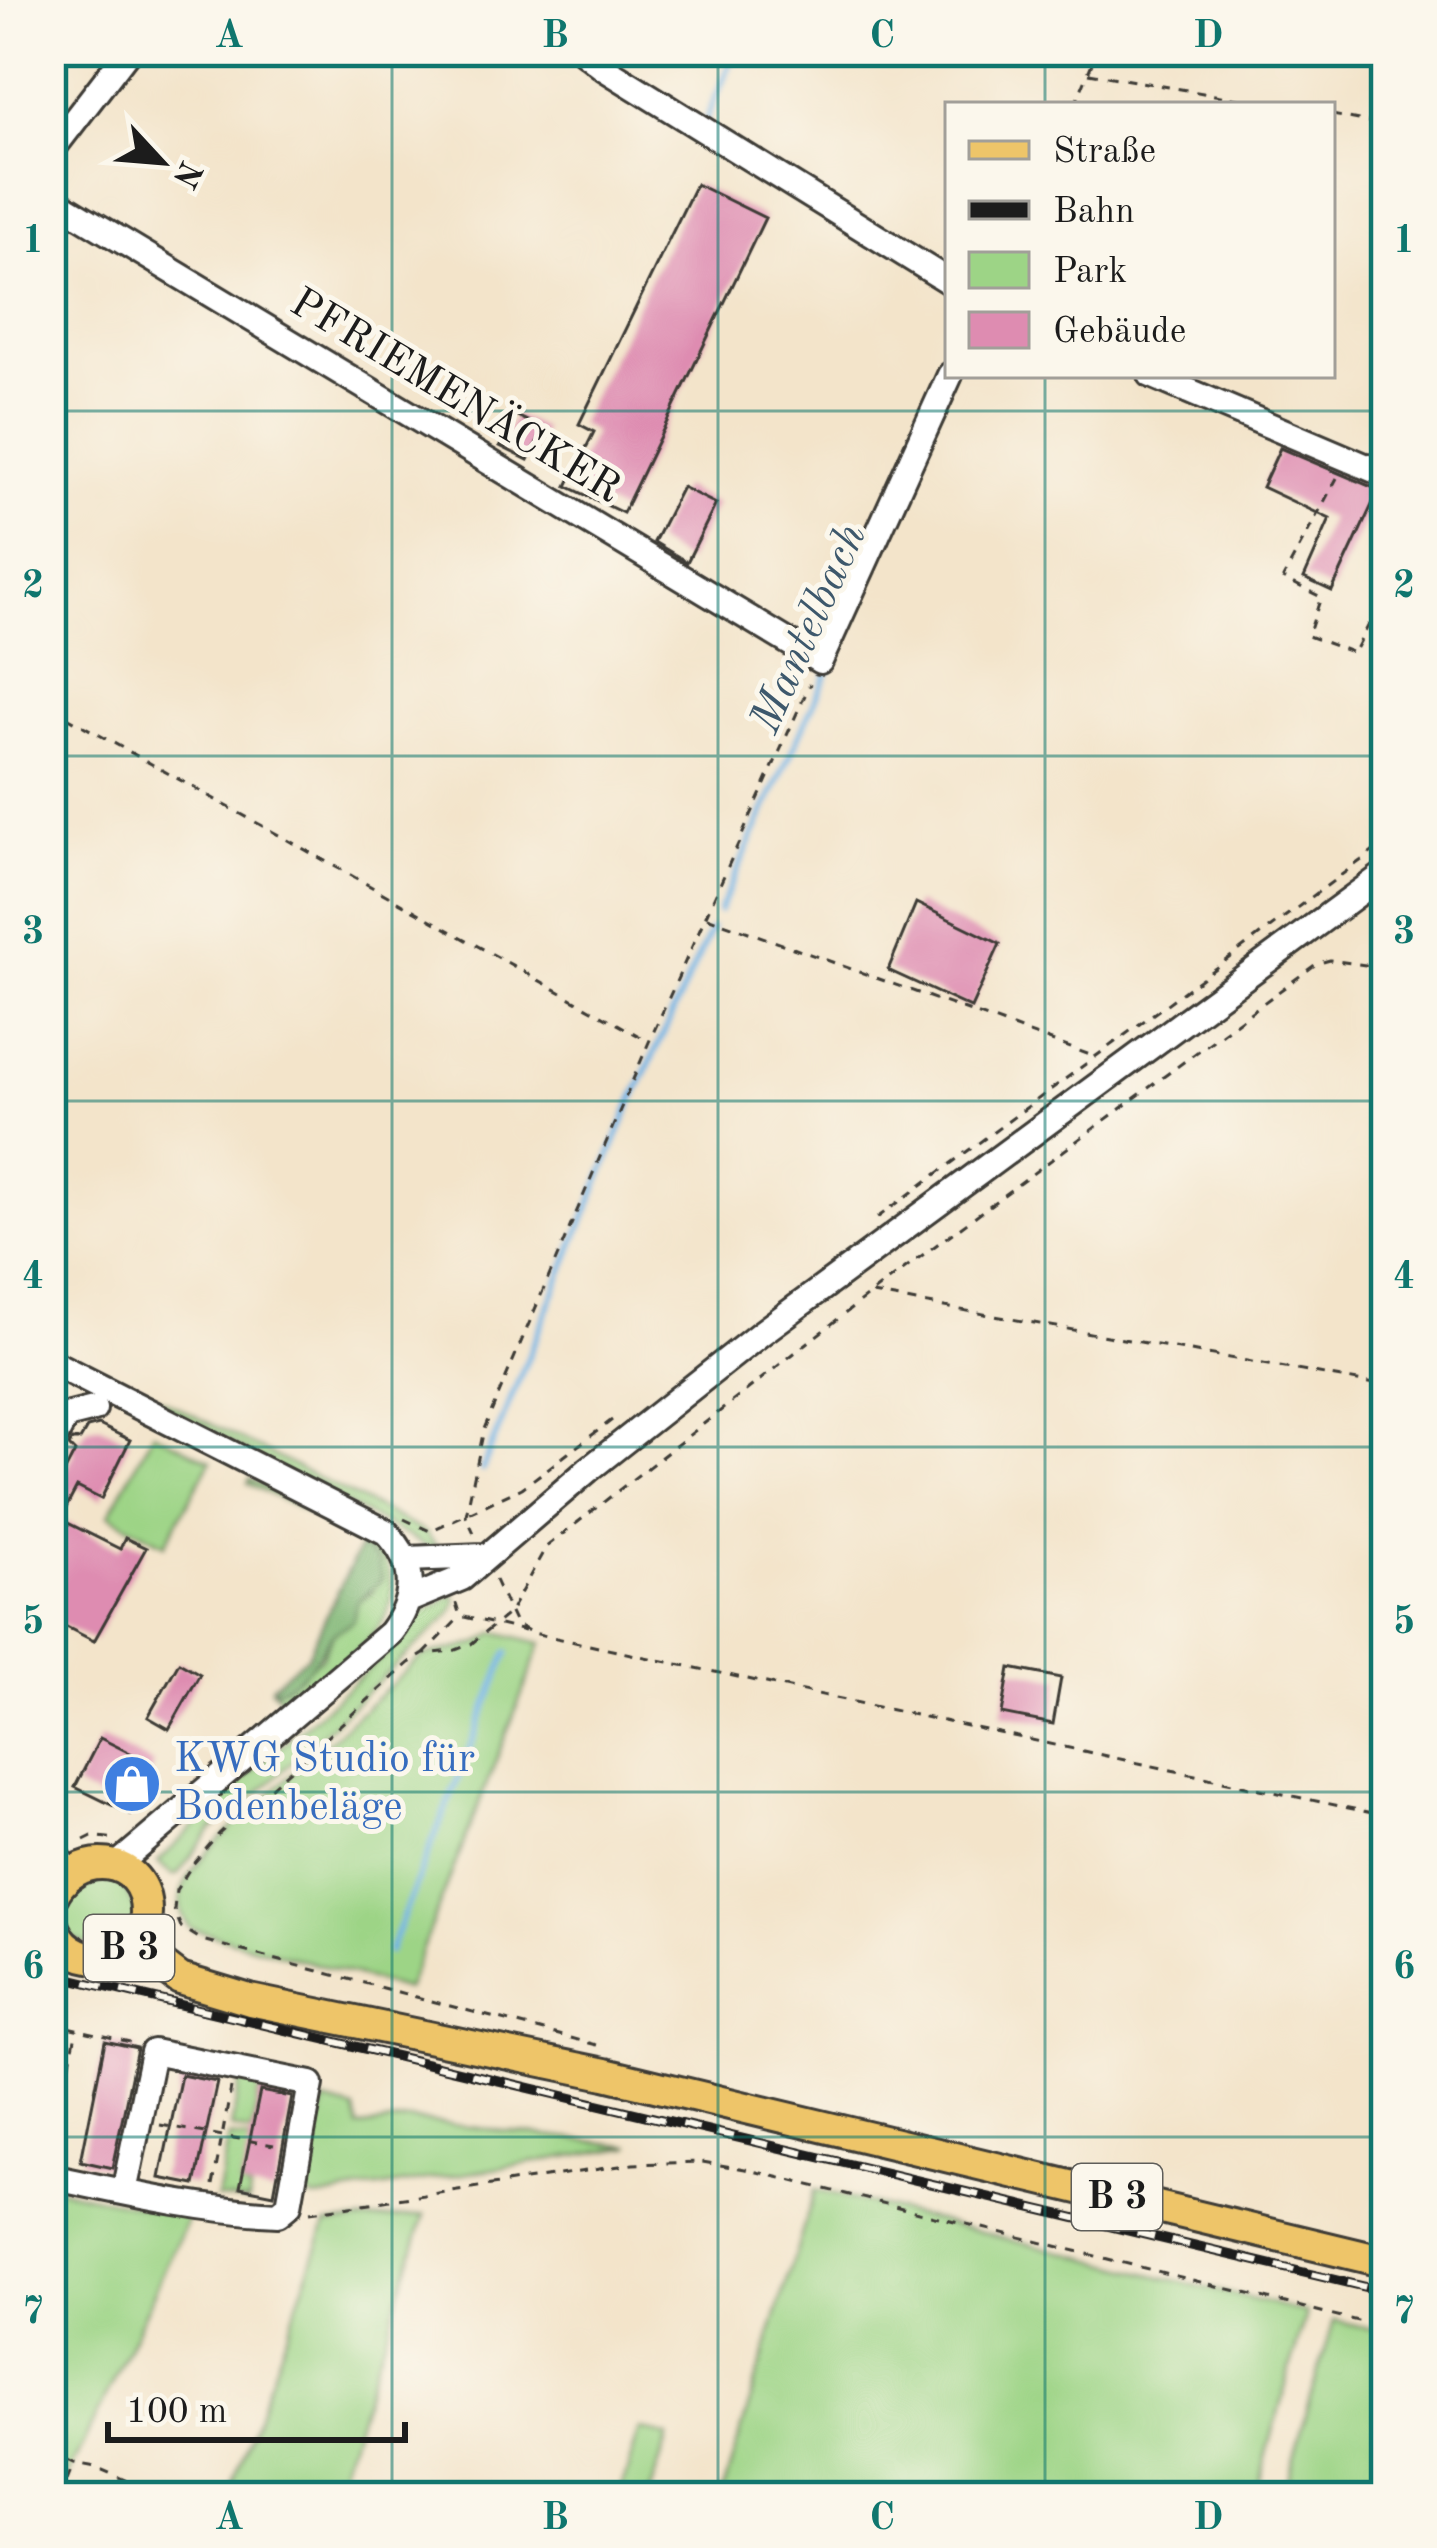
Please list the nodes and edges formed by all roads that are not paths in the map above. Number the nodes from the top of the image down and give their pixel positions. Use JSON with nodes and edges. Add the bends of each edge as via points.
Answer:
{"nodes":[{"id":1,"x":128,"y":51,"type":"edge"},
{"id":2,"x":583,"y":51,"type":"edge"},
{"id":3,"x":51,"y":151,"type":"edge"},
{"id":4,"x":51,"y":198,"type":"edge"},
{"id":5,"x":945,"y":279,"type":"edge"},
{"id":6,"x":949,"y":378,"type":"edge"},
{"id":7,"x":1158,"y":378,"type":"edge"},
{"id":8,"x":1386,"y":475,"type":"edge"},
{"id":9,"x":1386,"y":873,"type":"edge"},
{"id":10,"x":53,"y":1368,"type":"edge"},
{"id":11,"x":94,"y":1409,"type":"dead end"},
{"id":12,"x":51,"y":1445,"type":"edge"},
{"id":13,"x":484,"y":1556,"type":"junction"},
{"id":14,"x":406,"y":1558,"type":"junction"},
{"id":15,"x":407,"y":1608,"type":"junction"},
{"id":16,"x":51,"y":1846,"type":"edge"},
{"id":17,"x":127,"y":1875,"type":"junction"},
{"id":18,"x":55,"y":1911,"type":"edge"},
{"id":19,"x":134,"y":1944,"type":"junction"},
{"id":20,"x":51,"y":2176,"type":"edge"},
{"id":21,"x":124,"y":2192,"type":"junction"},
{"id":22,"x":1386,"y":2262,"type":"edge"}],
"edges":[{"from":1,"to":3,"type":"street"},
{"from":2,"to":5,"type":"street"},
{"from":4,"to":6,"type":"street","name":"PFRIEMENÄCKER","via":[[820,661]]},
{"from":7,"to":8,"type":"street"},
{"from":9,"to":13,"type":"street","via":[[760,1334]]},
{"from":10,"to":14,"type":"street","via":[[386,1532]]},
{"from":11,"to":12,"type":"street","via":[[66,1416]]},
{"from":13,"to":14,"type":"street"},
{"from":13,"to":15,"type":"street"},
{"from":14,"to":15,"type":"street"},
{"from":15,"to":17,"type":"street","via":[[390,1633],[176,1818]]},
{"from":16,"to":18,"type":"street"},
{"from":17,"to":18,"type":"main road","number":"B 3","via":[[91,1863]]},
{"from":17,"to":19,"type":"main road","number":"B 3","via":[[146,1908]]},
{"from":18,"to":19,"type":"main road","number":"B 3","via":[[62,1944],[90,1959],[106,1960]]},
{"from":19,"to":22,"type":"main road","number":"B 3","via":[[180,1979],[250,2000],[627,2079]]},
{"from":20,"to":21,"type":"street"},
{"from":21,"to":21,"type":"street","via":[[209,2210],[284,2212],[311,2084],[153,2053]]}]}
